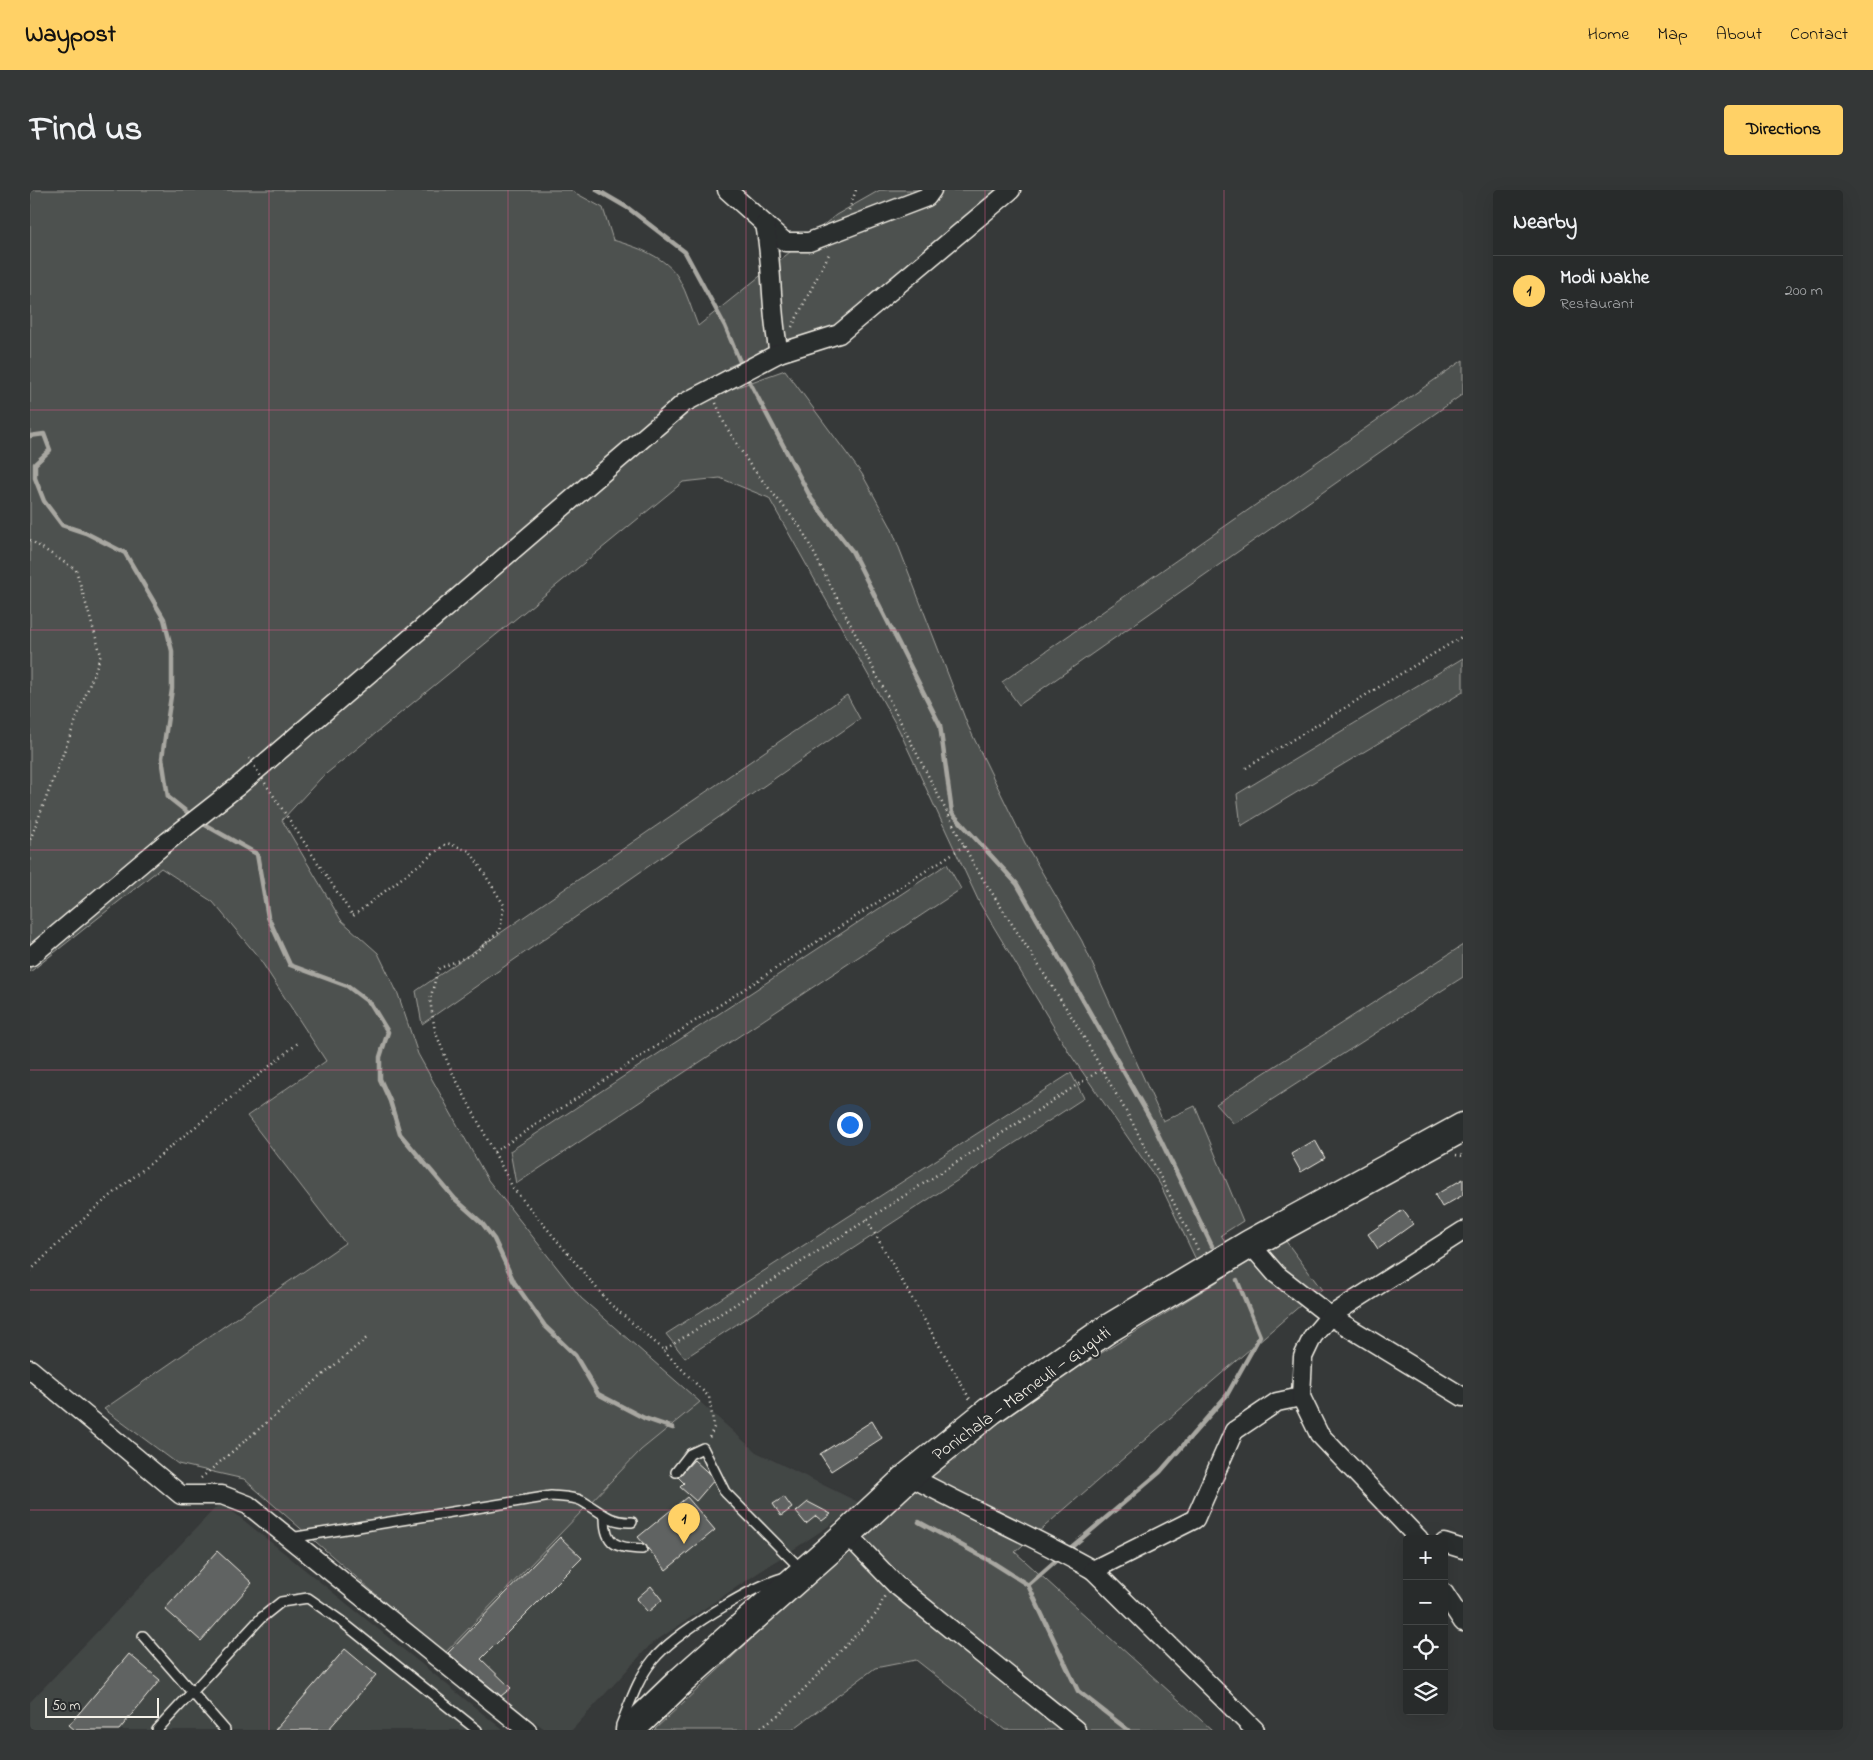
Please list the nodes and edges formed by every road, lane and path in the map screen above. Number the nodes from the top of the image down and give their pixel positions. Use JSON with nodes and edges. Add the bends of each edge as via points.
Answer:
{"nodes":[{"id":1,"x":727,"y":190,"type":"edge"},
{"id":2,"x":856,"y":190,"type":"edge"},
{"id":3,"x":932,"y":190,"type":"edge"},
{"id":4,"x":1000,"y":193,"type":"edge"},
{"id":5,"x":765,"y":224,"type":"junction"},
{"id":6,"x":842,"y":230,"type":"junction"},
{"id":7,"x":779,"y":353,"type":"junction"},
{"id":8,"x":710,"y":390,"type":"junction"},
{"id":9,"x":30,"y":540,"type":"edge"},
{"id":10,"x":1463,"y":636,"type":"edge"},
{"id":11,"x":249,"y":758,"type":"dead end"},
{"id":12,"x":1246,"y":768,"type":"dead end"},
{"id":13,"x":30,"y":840,"type":"edge"},
{"id":14,"x":964,"y":846,"type":"junction"},
{"id":15,"x":30,"y":957,"type":"edge"},
{"id":16,"x":298,"y":1043,"type":"dead end"},
{"id":17,"x":1102,"y":1069,"type":"junction"},
{"id":18,"x":1463,"y":1127,"type":"edge"},
{"id":19,"x":494,"y":1152,"type":"junction"},
{"id":20,"x":867,"y":1220,"type":"junction"},
{"id":21,"x":1463,"y":1231,"type":"edge"},
{"id":22,"x":1250,"y":1244,"type":"junction"},
{"id":23,"x":1207,"y":1270,"type":"junction"},
{"id":24,"x":30,"y":1271,"type":"edge"},
{"id":25,"x":1330,"y":1316,"type":"junction"},
{"id":26,"x":369,"y":1336,"type":"dead end"},
{"id":27,"x":664,"y":1350,"type":"junction"},
{"id":28,"x":30,"y":1369,"type":"edge"},
{"id":29,"x":1301,"y":1397,"type":"junction"},
{"id":30,"x":1463,"y":1397,"type":"edge"},
{"id":31,"x":981,"y":1418,"type":"junction"},
{"id":32,"x":704,"y":1448,"type":"junction"},
{"id":33,"x":676,"y":1472,"type":"dead end"},
{"id":34,"x":909,"y":1476,"type":"junction"},
{"id":35,"x":181,"y":1495,"type":"junction"},
{"id":36,"x":605,"y":1518,"type":"junction"},
{"id":37,"x":632,"y":1522,"type":"dead end"},
{"id":38,"x":847,"y":1534,"type":"junction"},
{"id":39,"x":1419,"y":1535,"type":"edge"},
{"id":40,"x":290,"y":1538,"type":"junction"},
{"id":41,"x":1448,"y":1545,"type":"edge"},
{"id":42,"x":642,"y":1549,"type":"dead end"},
{"id":43,"x":1463,"y":1549,"type":"edge"},
{"id":44,"x":1093,"y":1570,"type":"junction"},
{"id":45,"x":804,"y":1572,"type":"junction"},
{"id":46,"x":892,"y":1580,"type":"junction"},
{"id":47,"x":1448,"y":1599,"type":"edge"},
{"id":48,"x":1463,"y":1622,"type":"edge"},
{"id":49,"x":143,"y":1636,"type":"dead end"},
{"id":50,"x":193,"y":1691,"type":"junction"},
{"id":51,"x":157,"y":1730,"type":"edge"},
{"id":52,"x":225,"y":1730,"type":"edge"},
{"id":53,"x":477,"y":1730,"type":"edge"},
{"id":54,"x":527,"y":1730,"type":"edge"},
{"id":55,"x":620,"y":1730,"type":"edge"},
{"id":56,"x":630,"y":1730,"type":"edge"},
{"id":57,"x":758,"y":1730,"type":"edge"},
{"id":58,"x":1076,"y":1730,"type":"edge"},
{"id":59,"x":1255,"y":1730,"type":"edge"}],
"edges":[{"from":1,"to":5,"type":"street"},
{"from":2,"to":6,"type":"path"},
{"from":3,"to":6,"type":"street","via":[[928,197]]},
{"from":4,"to":7,"type":"street","via":[[839,334]]},
{"from":5,"to":6,"type":"street","via":[[785,242],[809,242]]},
{"from":5,"to":7,"type":"street","via":[[773,323]]},
{"from":6,"to":7,"type":"path"},
{"from":7,"to":8,"type":"street"},
{"from":8,"to":14,"type":"path","via":[[725,425],[750,465],[801,528]]},
{"from":8,"to":15,"type":"street","via":[[684,403],[237,786]]},
{"from":9,"to":13,"type":"path","via":[[76,570],[101,656]]},
{"from":10,"to":12,"type":"path"},
{"from":11,"to":19,"type":"path","bridge":true,"via":[[353,916],[447,844],[470,851],[504,905],[500,931],[473,954],[438,970],[430,1000],[438,1038],[450,1068]]},
{"from":14,"to":17,"type":"path"},
{"from":14,"to":19,"type":"path"},
{"from":16,"to":24,"type":"path","via":[[92,1211]]},
{"from":17,"to":20,"type":"path"},
{"from":17,"to":23,"type":"path"},
{"from":18,"to":22,"type":"highway","name":"Ponichala — Marneuli — Guguti"},
{"from":19,"to":27,"type":"path","via":[[514,1188],[610,1304]]},
{"from":20,"to":27,"type":"path"},
{"from":20,"to":31,"type":"path"},
{"from":21,"to":25,"type":"street"},
{"from":22,"to":23,"type":"highway","name":"Ponichala — Marneuli — Guguti"},
{"from":22,"to":25,"type":"street","via":[[1276,1274]]},
{"from":23,"to":31,"type":"highway","name":"Ponichala — Marneuli — Guguti","via":[[1106,1330]]},
{"from":25,"to":29,"type":"street","via":[[1313,1336],[1303,1357]]},
{"from":25,"to":30,"type":"street"},
{"from":26,"to":35,"type":"path"},
{"from":27,"to":32,"type":"path","via":[[709,1397],[714,1427]]},
{"from":28,"to":35,"type":"street"},
{"from":29,"to":39,"type":"street","via":[[1320,1434]]},
{"from":29,"to":44,"type":"street","via":[[1277,1402],[1234,1431],[1195,1519]]},
{"from":31,"to":34,"type":"highway","name":"Ponichala — Marneuli — Guguti"},
{"from":32,"to":33,"type":"lane","via":[[690,1454]]},
{"from":32,"to":45,"type":"lane","via":[[726,1492]]},
{"from":34,"to":38,"type":"highway","name":"Ponichala — Marneuli — Guguti"},
{"from":34,"to":44,"type":"street"},
{"from":35,"to":40,"type":"street","via":[[222,1495],[248,1505]]},
{"from":36,"to":37,"type":"lane","via":[[620,1523]]},
{"from":36,"to":40,"type":"lane","via":[[581,1500],[551,1496]]},
{"from":36,"to":42,"type":"lane","via":[[608,1536],[614,1543],[622,1548]]},
{"from":38,"to":45,"type":"highway","name":"Ponichala — Marneuli — Guguti"},
{"from":38,"to":46,"type":"street"},
{"from":40,"to":54,"type":"street"},
{"from":41,"to":43,"type":"street"},
{"from":44,"to":59,"type":"street"},
{"from":45,"to":55,"type":"lane","via":[[775,1580],[681,1634],[653,1660],[637,1688]]},
{"from":45,"to":56,"type":"highway","name":"Ponichala — Marneuli — Guguti"},
{"from":46,"to":57,"type":"path","via":[[877,1613],[782,1713]]},
{"from":46,"to":58,"type":"street"},
{"from":47,"to":48,"type":"street"},
{"from":49,"to":50,"type":"lane"},
{"from":50,"to":51,"type":"lane"},
{"from":50,"to":52,"type":"lane"},
{"from":50,"to":53,"type":"lane","via":[[261,1618],[281,1602],[308,1598]]}]}
